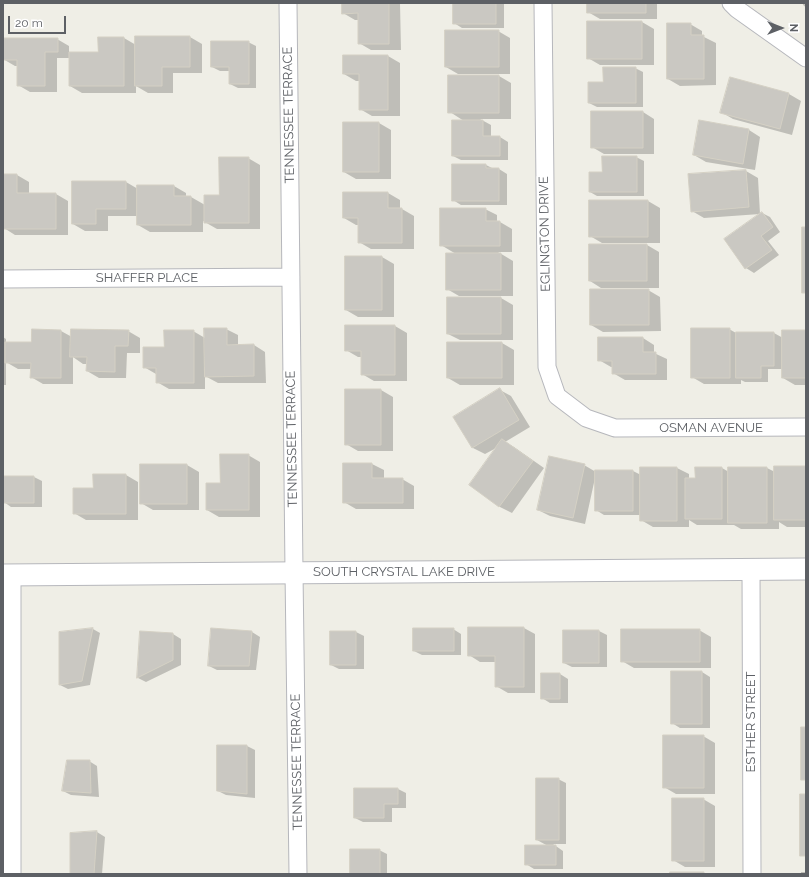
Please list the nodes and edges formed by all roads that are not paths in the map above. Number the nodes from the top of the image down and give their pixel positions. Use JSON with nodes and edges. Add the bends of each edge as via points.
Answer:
{"nodes":[{"id":1,"x":288,"y":3,"type":"edge"},
{"id":2,"x":543,"y":3,"type":"edge"},
{"id":3,"x":731,"y":3,"type":"edge"},
{"id":4,"x":806,"y":58,"type":"edge"},
{"id":5,"x":291,"y":277,"type":"junction"},
{"id":6,"x":3,"y":279,"type":"edge"},
{"id":7,"x":806,"y":427,"type":"edge"},
{"id":8,"x":615,"y":428,"type":"joint"},
{"id":9,"x":751,"y":569,"type":"junction"},
{"id":10,"x":806,"y":569,"type":"edge"},
{"id":11,"x":294,"y":572,"type":"junction"},
{"id":12,"x":7,"y":575,"type":"edge"},
{"id":13,"x":12,"y":874,"type":"edge"},
{"id":14,"x":298,"y":874,"type":"edge"},
{"id":15,"x":752,"y":874,"type":"edge"}],
"edges":[{"from":1,"to":5,"type":"street","name":"TENNESSEE TERRACE"},
{"from":2,"to":8,"type":"street","name":"EGLINGTON DRIVE","via":[[547,367],[556,396],[586,418]]},
{"from":3,"to":4,"type":"street"},
{"from":5,"to":6,"type":"street","name":"SHAFFER PLACE"},
{"from":5,"to":11,"type":"street","name":"TENNESSEE TERRACE"},
{"from":7,"to":8,"type":"street","name":"OSMAN AVENUE"},
{"from":9,"to":10,"type":"street","name":"SOUTH CRYSTAL LAKE DRIVE"},
{"from":9,"to":11,"type":"street","name":"SOUTH CRYSTAL LAKE DRIVE"},
{"from":9,"to":15,"type":"street","name":"ESTHER STREET"},
{"from":11,"to":12,"type":"street","name":"SOUTH CRYSTAL LAKE DRIVE"},
{"from":11,"to":14,"type":"street","name":"TENNESSEE TERRACE"},
{"from":12,"to":13,"type":"street"}]}
